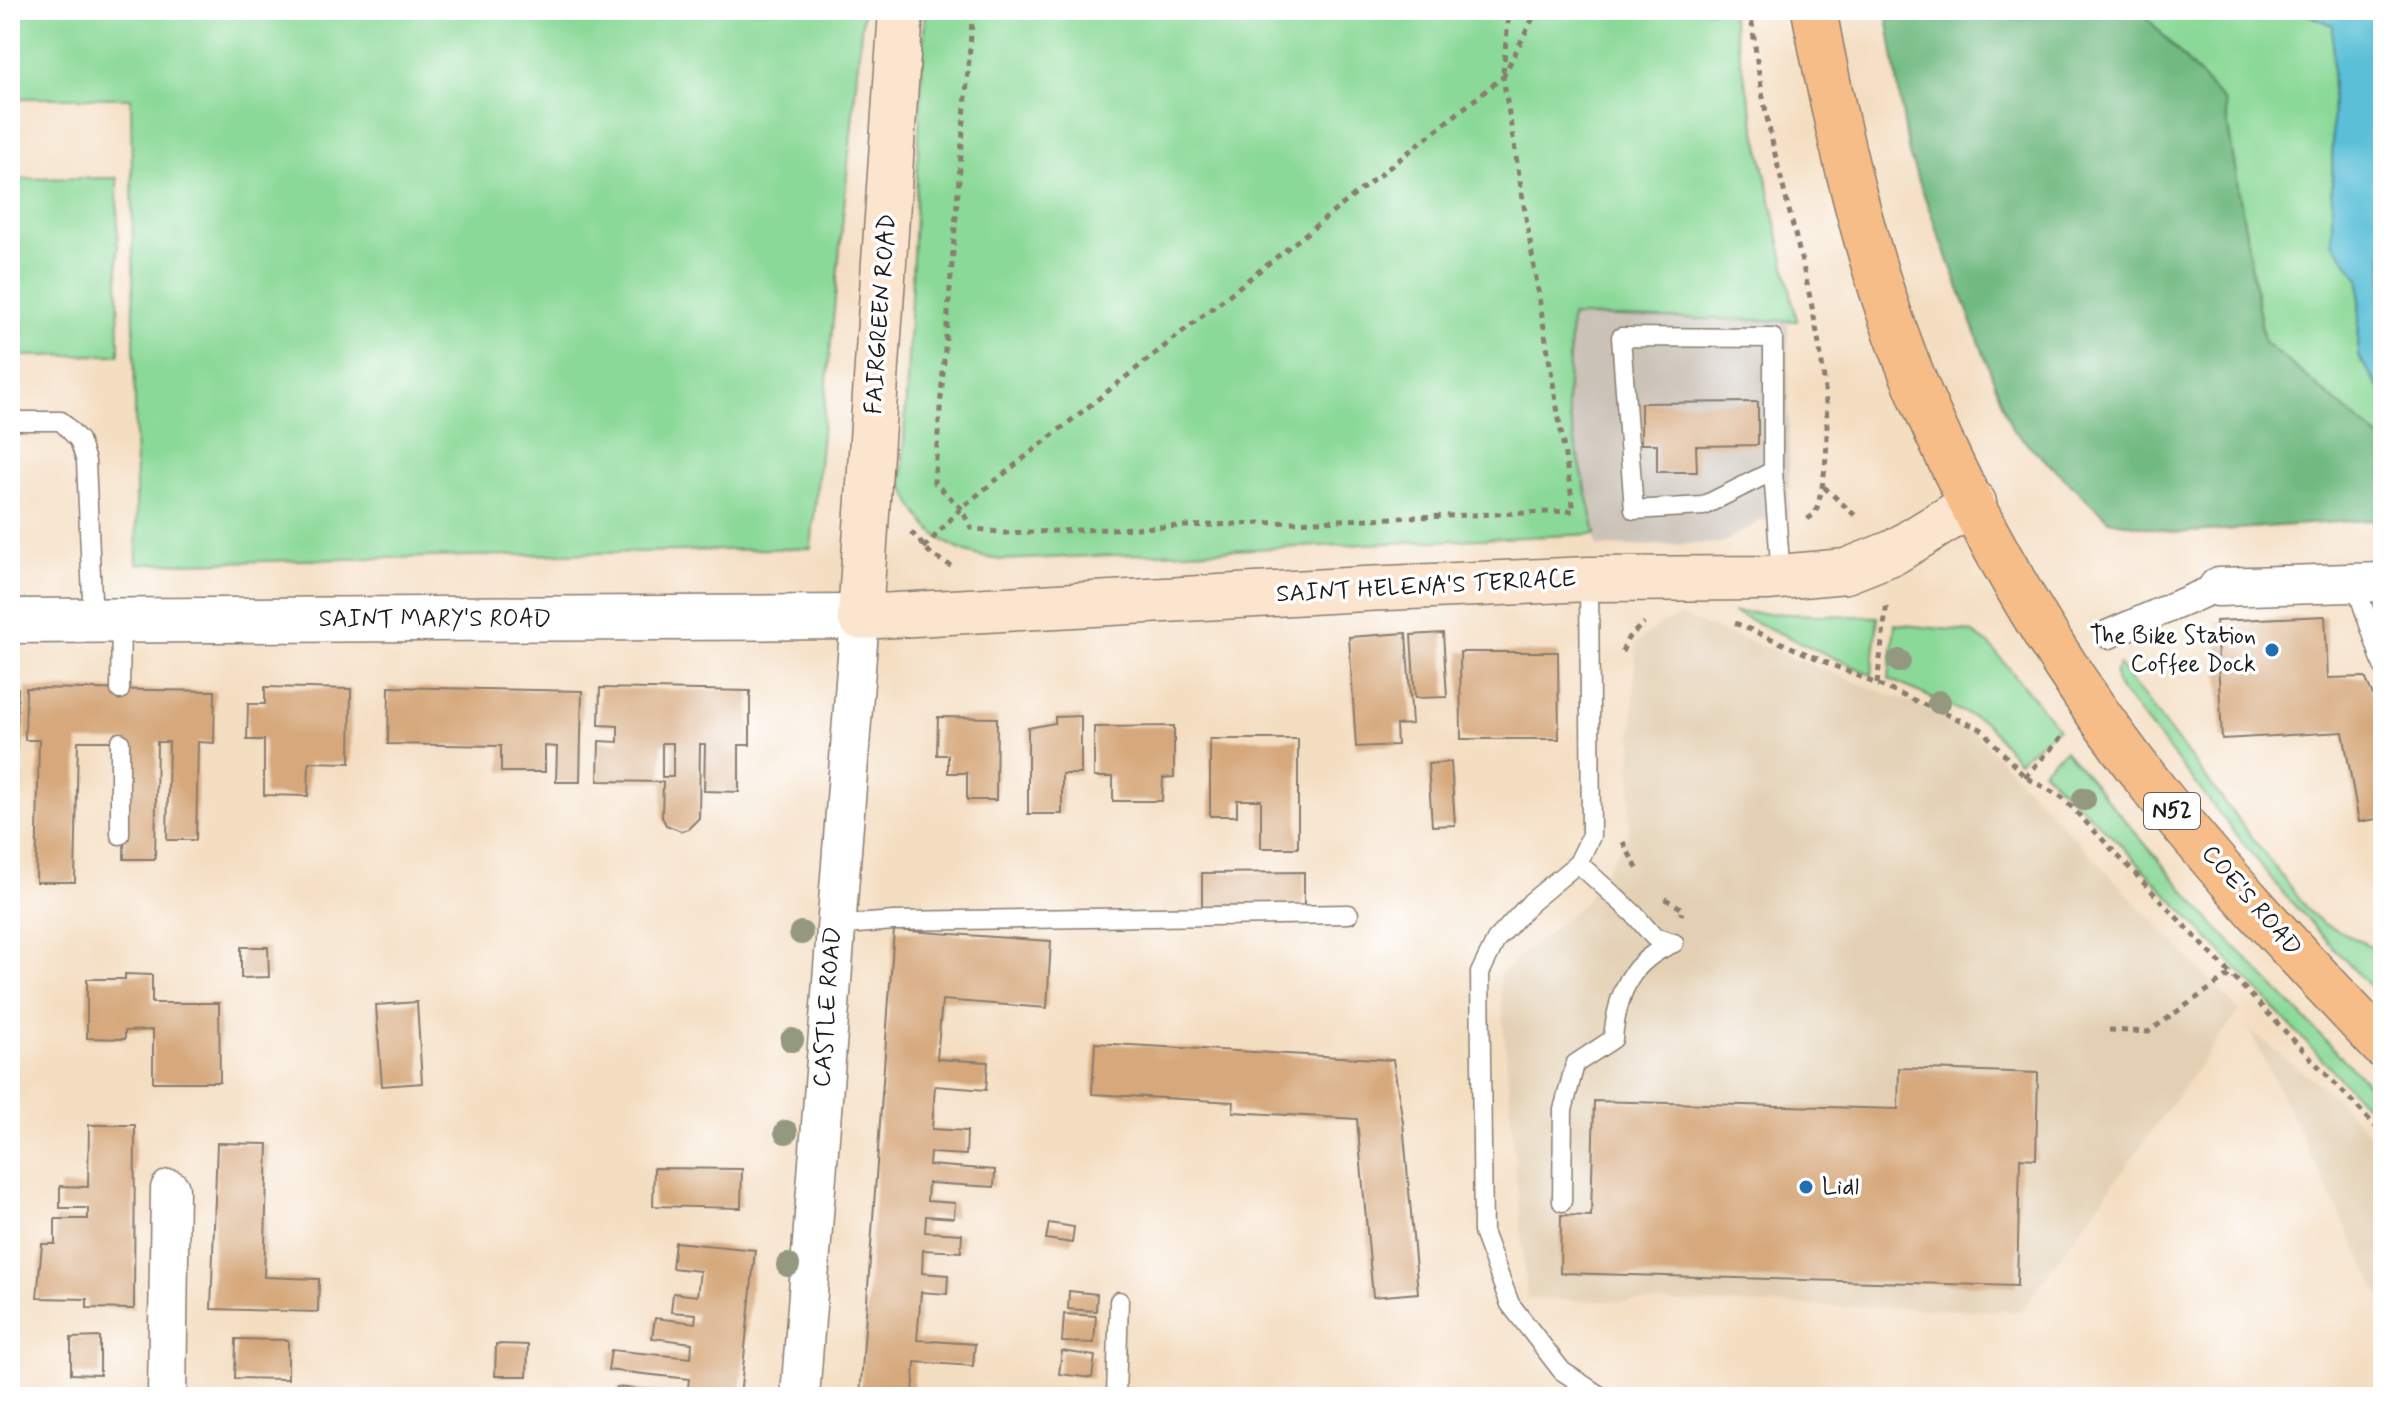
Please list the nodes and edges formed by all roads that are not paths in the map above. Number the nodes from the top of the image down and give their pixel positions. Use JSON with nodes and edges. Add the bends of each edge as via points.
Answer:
{"nodes":[{"id":1,"x":901,"y":10,"type":"edge"},
{"id":2,"x":1814,"y":10,"type":"edge"},
{"id":3,"x":10,"y":421,"type":"edge"},
{"id":4,"x":1773,"y":471,"type":"junction"},
{"id":5,"x":1974,"y":503,"type":"junction"},
{"id":6,"x":1781,"y":577,"type":"junction"},
{"id":7,"x":1589,"y":579,"type":"junction"},
{"id":8,"x":2369,"y":581,"type":"edge"},
{"id":9,"x":2218,"y":587,"type":"joint"},
{"id":10,"x":860,"y":617,"type":"junction"},
{"id":11,"x":10,"y":621,"type":"edge"},
{"id":12,"x":107,"y":621,"type":"junction"},
{"id":13,"x":2109,"y":634,"type":"dead end"},
{"id":14,"x":2383,"y":666,"type":"edge"},
{"id":15,"x":120,"y":690,"type":"dead end"},
{"id":16,"x":120,"y":742,"type":"dead end"},
{"id":17,"x":120,"y":835,"type":"dead end"},
{"id":18,"x":1578,"y":863,"type":"junction"},
{"id":19,"x":1349,"y":914,"type":"dead end"},
{"id":20,"x":834,"y":926,"type":"junction"},
{"id":21,"x":2383,"y":1046,"type":"edge"},
{"id":22,"x":170,"y":1189,"type":"dead end"},
{"id":23,"x":1562,"y":1202,"type":"dead end"},
{"id":24,"x":1119,"y":1301,"type":"dead end"},
{"id":25,"x":167,"y":1397,"type":"edge"},
{"id":26,"x":800,"y":1397,"type":"edge"},
{"id":27,"x":1116,"y":1397,"type":"edge"},
{"id":28,"x":1602,"y":1397,"type":"edge"}],
"edges":[{"from":1,"to":10,"type":"main road","name":"FAIRGREEN ROAD"},
{"from":2,"to":5,"type":"main road","number":"N52","via":[[1835,127],[1884,299],[1925,403]]},
{"from":3,"to":12,"type":"lane","via":[[61,421],[79,440]]},
{"from":4,"to":4,"type":"lane","via":[[1773,338],[1621,337],[1634,510],[1703,506]]},
{"from":4,"to":6,"type":"lane"},
{"from":5,"to":6,"type":"main road","name":"SAINT HELENA'S TERRACE","via":[[1894,552],[1846,571]]},
{"from":5,"to":21,"type":"main road","name":"COE'S ROAD","number":"N52","via":[[2068,667],[2153,787],[2264,919]]},
{"from":6,"to":7,"type":"main road","name":"SAINT HELENA'S TERRACE"},
{"from":7,"to":10,"type":"main road","name":"SAINT HELENA'S TERRACE"},
{"from":7,"to":18,"type":"lane","via":[[1591,836]]},
{"from":8,"to":9,"type":"street"},
{"from":8,"to":14,"type":"lane"},
{"from":9,"to":13,"type":"street"},
{"from":10,"to":12,"type":"street","name":"SAINT MARY'S ROAD"},
{"from":10,"to":20,"type":"street","name":"CASTLE ROAD"},
{"from":11,"to":12,"type":"street","name":"SAINT MARY'S ROAD"},
{"from":12,"to":15,"type":"lane"},
{"from":16,"to":17,"type":"lane"},
{"from":18,"to":23,"type":"lane","via":[[1654,937],[1674,943],[1649,953],[1636,969],[1620,1002],[1613,1039],[1575,1064],[1563,1110]]},
{"from":18,"to":28,"type":"lane","via":[[1496,940],[1480,973],[1483,1232],[1510,1304],[1562,1371]]},
{"from":19,"to":20,"type":"lane"},
{"from":20,"to":26,"type":"street","name":"CASTLE ROAD"},
{"from":22,"to":25,"type":"street"},
{"from":24,"to":27,"type":"lane"}]}
